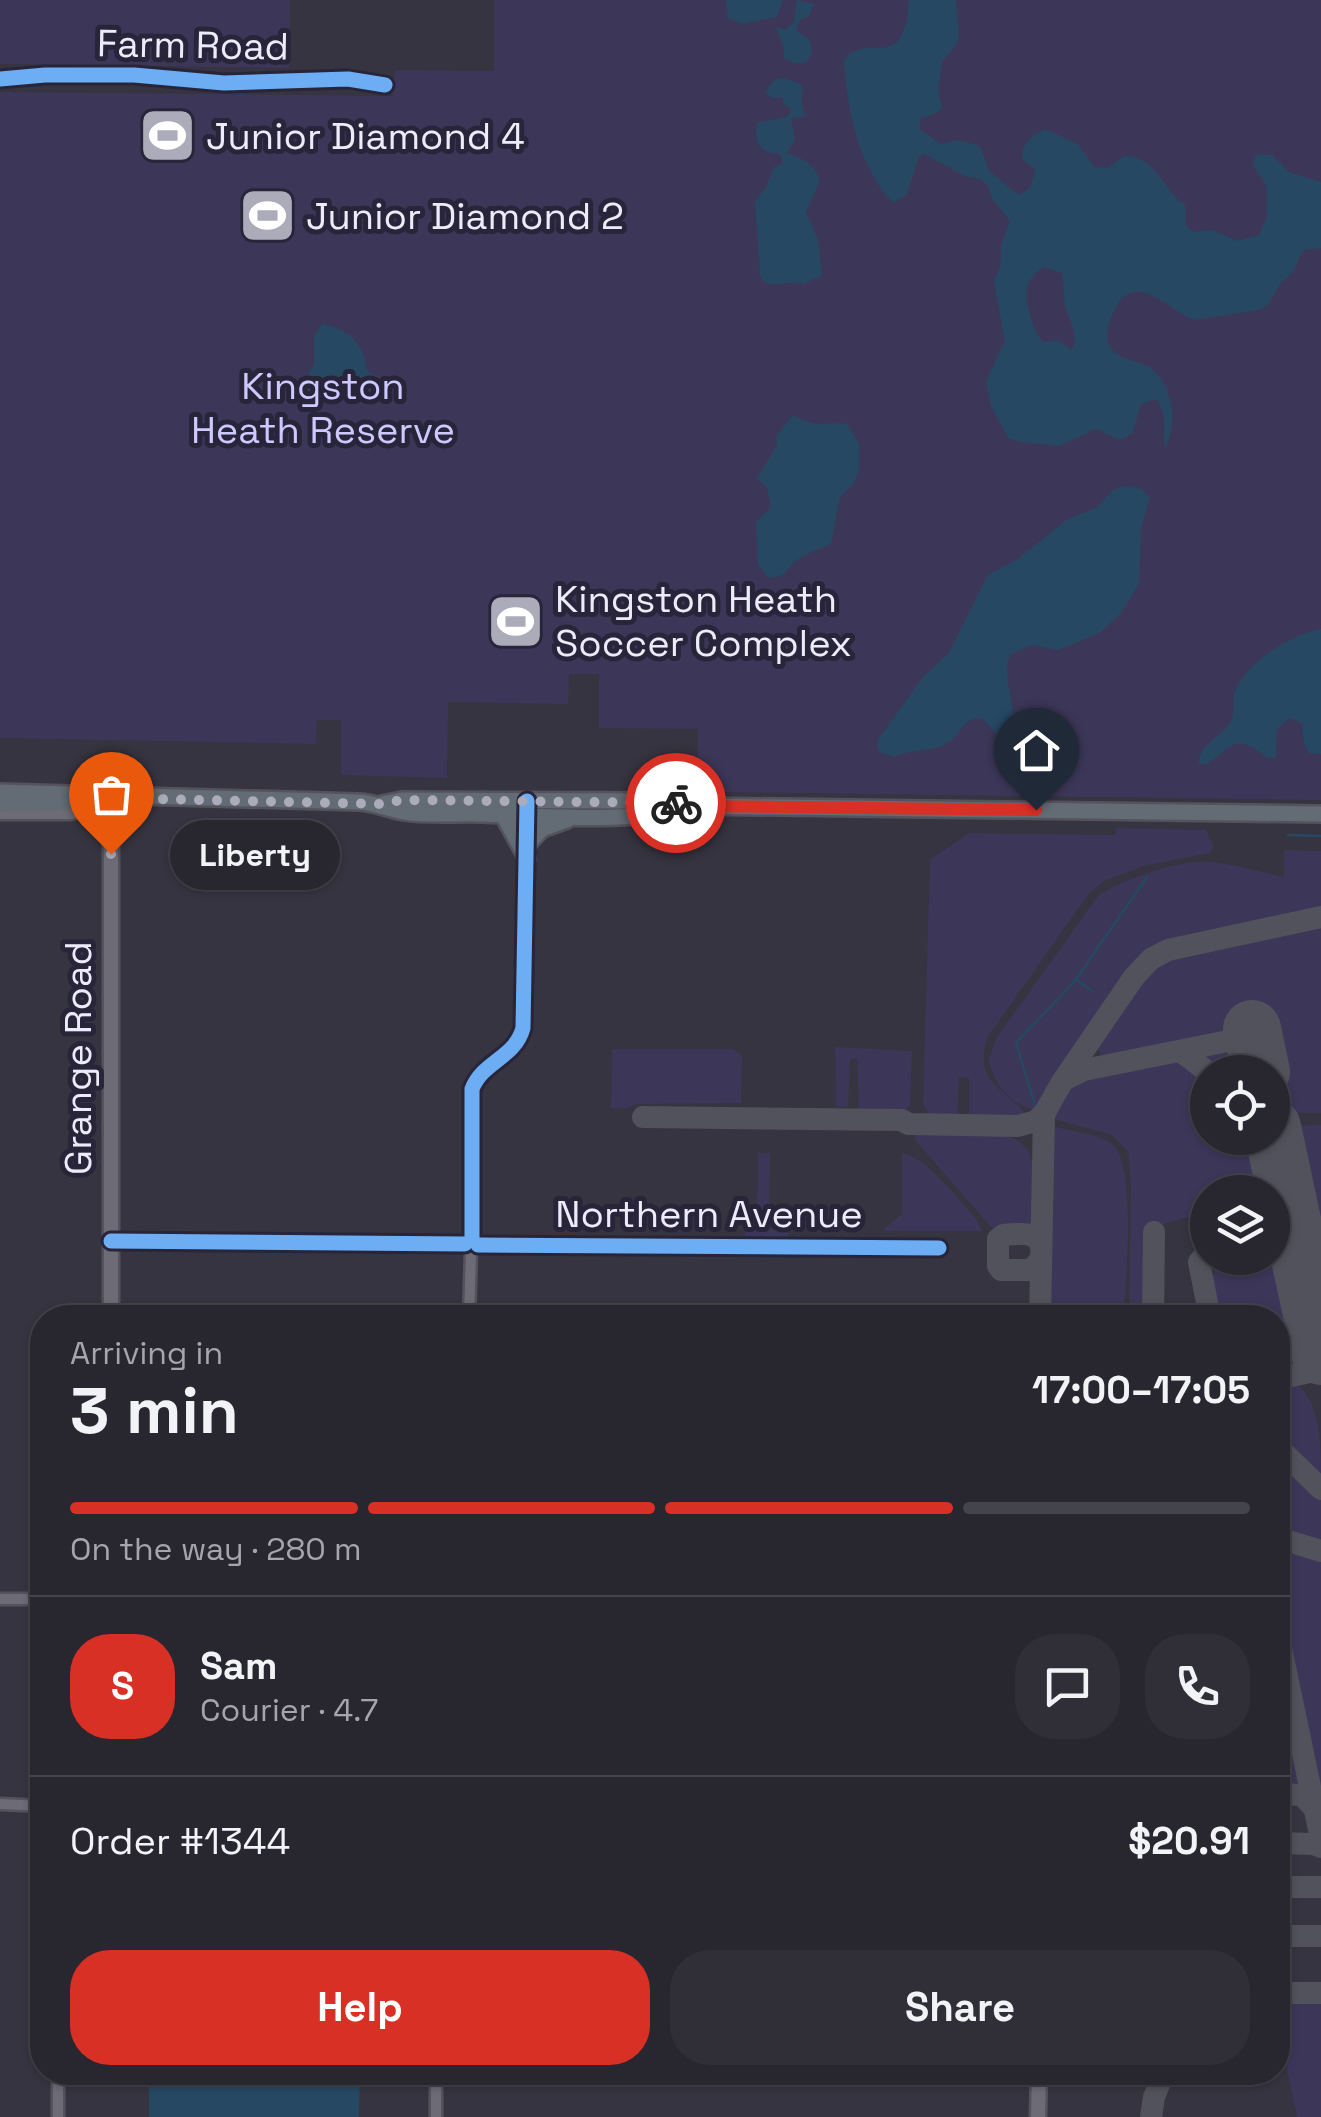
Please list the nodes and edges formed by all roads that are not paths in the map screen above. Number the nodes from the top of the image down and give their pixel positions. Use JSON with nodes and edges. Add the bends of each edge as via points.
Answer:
{"nodes":[{"id":1,"x":0,"y":79,"type":"edge"},
{"id":2,"x":385,"y":85,"type":"dead end"},
{"id":3,"x":0,"y":792,"type":"edge"},
{"id":4,"x":111,"y":798,"type":"junction"},
{"id":5,"x":82,"y":803,"type":"junction"},
{"id":6,"x":0,"y":804,"type":"edge"},
{"id":7,"x":382,"y":804,"type":"junction"},
{"id":8,"x":694,"y":806,"type":"junction"},
{"id":9,"x":527,"y":808,"type":"junction"},
{"id":10,"x":0,"y":814,"type":"edge"},
{"id":11,"x":503,"y":814,"type":"junction"},
{"id":12,"x":1321,"y":814,"type":"edge"},
{"id":13,"x":580,"y":815,"type":"junction"},
{"id":14,"x":527,"y":852,"type":"junction"},
{"id":15,"x":111,"y":1241,"type":"junction"},
{"id":16,"x":471,"y":1245,"type":"junction"},
{"id":17,"x":939,"y":1248,"type":"dead end"},
{"id":18,"x":111,"y":1305,"type":"edge"},
{"id":19,"x":469,"y":1305,"type":"edge"},
{"id":20,"x":0,"y":1598,"type":"edge"},
{"id":21,"x":30,"y":1599,"type":"edge"},
{"id":22,"x":0,"y":1804,"type":"edge"},
{"id":23,"x":30,"y":1805,"type":"edge"},
{"id":24,"x":58,"y":2085,"type":"edge"},
{"id":25,"x":436,"y":2085,"type":"edge"},
{"id":26,"x":1039,"y":2085,"type":"edge"},
{"id":27,"x":58,"y":2117,"type":"edge"},
{"id":28,"x":436,"y":2117,"type":"edge"},
{"id":29,"x":1038,"y":2117,"type":"edge"}],
"edges":[{"from":1,"to":2,"type":"street","name":"Farm Road","via":[[134,75]]},
{"from":3,"to":4,"type":"main road"},
{"from":4,"to":5,"type":"main road"},
{"from":4,"to":7,"type":"main road"},
{"from":4,"to":15,"type":"main road","name":"Grange Road"},
{"from":5,"to":6,"type":"main road"},
{"from":5,"to":10,"type":"street","via":[[72,814]]},
{"from":7,"to":9,"type":"main road"},
{"from":7,"to":11,"type":"main road","via":[[402,812]]},
{"from":8,"to":9,"type":"main road","via":[[668,801]]},
{"from":8,"to":12,"type":"main road"},
{"from":8,"to":13,"type":"main road"},
{"from":9,"to":11,"type":"main road"},
{"from":9,"to":13,"type":"main road"},
{"from":9,"to":14,"type":"street"},
{"from":11,"to":14,"type":"main road"},
{"from":13,"to":14,"type":"main road","via":[[542,829]]},
{"from":14,"to":16,"type":"street","via":[[522,1032],[514,1049],[482,1071],[472,1094]]},
{"from":15,"to":16,"type":"street","name":"Northern Avenue"},
{"from":15,"to":18,"type":"main road","name":"Grange Road"},
{"from":16,"to":17,"type":"street","name":"Northern Avenue"},
{"from":16,"to":19,"type":"street"},
{"from":20,"to":21,"type":"street"},
{"from":22,"to":23,"type":"street"},
{"from":24,"to":27,"type":"street"},
{"from":25,"to":28,"type":"street"},
{"from":26,"to":29,"type":"main road"}]}
